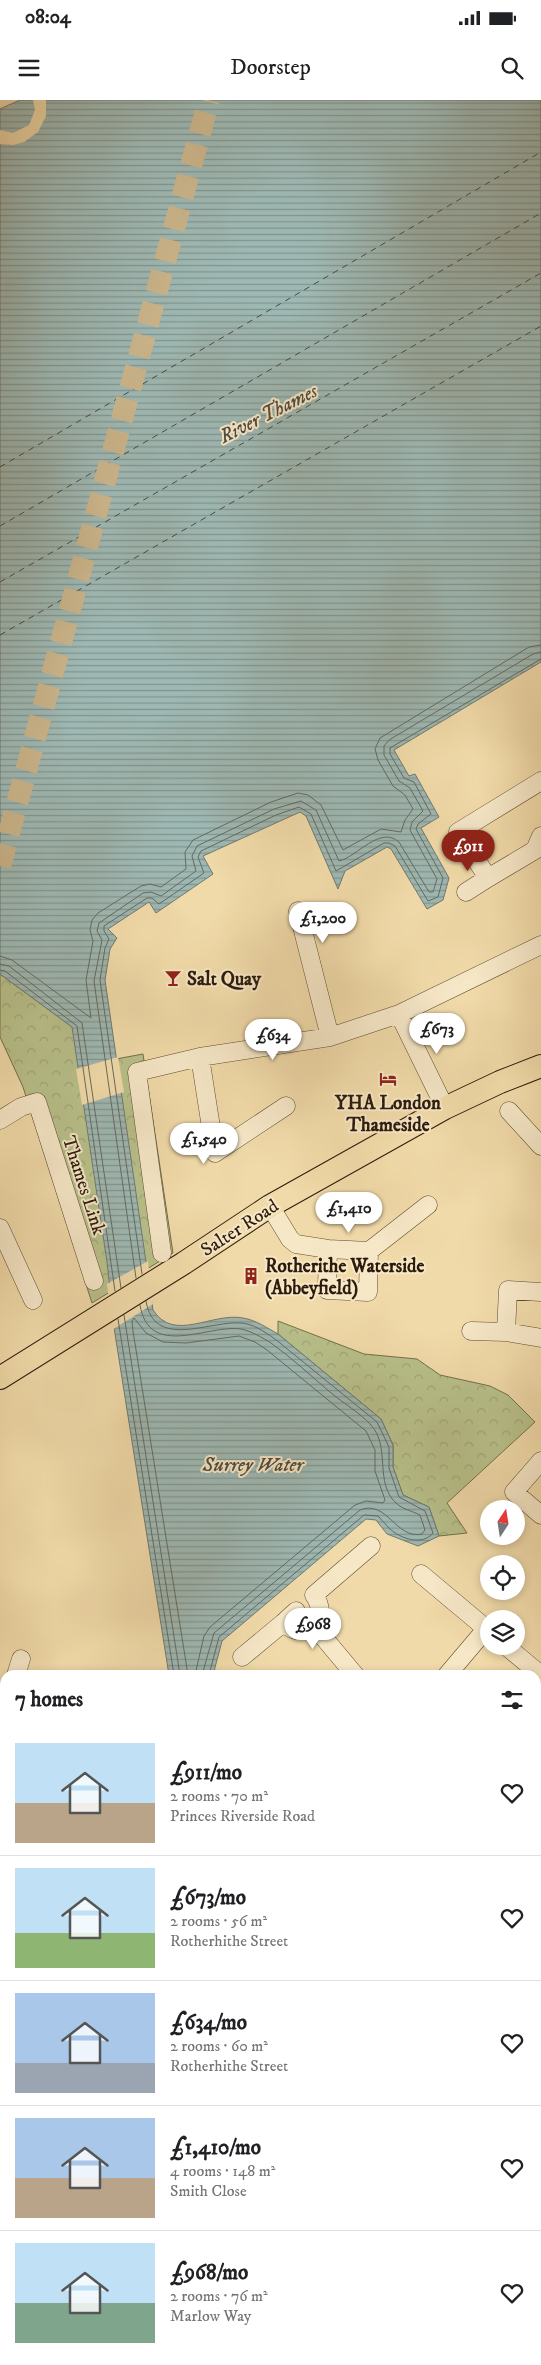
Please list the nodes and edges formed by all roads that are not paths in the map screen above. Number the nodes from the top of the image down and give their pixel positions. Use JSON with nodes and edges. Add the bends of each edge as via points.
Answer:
{"nodes":[{"id":1,"x":541,"y":781,"type":"edge"},
{"id":2,"x":541,"y":836,"type":"edge"},
{"id":3,"x":488,"y":878,"type":"junction"},
{"id":4,"x":466,"y":892,"type":"dead end"},
{"id":5,"x":298,"y":911,"type":"dead end"},
{"id":6,"x":541,"y":946,"type":"edge"},
{"id":7,"x":399,"y":1014,"type":"junction"},
{"id":8,"x":330,"y":1037,"type":"junction"},
{"id":9,"x":200,"y":1057,"type":"junction"},
{"id":10,"x":541,"y":1066,"type":"edge"},
{"id":11,"x":286,"y":1106,"type":"dead end"},
{"id":12,"x":445,"y":1108,"type":"junction"},
{"id":13,"x":509,"y":1111,"type":"dead end"},
{"id":14,"x":0,"y":1120,"type":"edge"},
{"id":15,"x":541,"y":1146,"type":"edge"},
{"id":16,"x":428,"y":1205,"type":"dead end"},
{"id":17,"x":270,"y":1206,"type":"junction"},
{"id":18,"x":0,"y":1228,"type":"edge"},
{"id":19,"x":328,"y":1249,"type":"junction"},
{"id":20,"x":369,"y":1251,"type":"junction"},
{"id":21,"x":162,"y":1253,"type":"dead end"},
{"id":22,"x":94,"y":1281,"type":"dead end"},
{"id":23,"x":541,"y":1292,"type":"edge"},
{"id":24,"x":33,"y":1300,"type":"dead end"},
{"id":25,"x":471,"y":1331,"type":"dead end"},
{"id":26,"x":506,"y":1332,"type":"junction"},
{"id":27,"x":541,"y":1338,"type":"edge"},
{"id":28,"x":0,"y":1378,"type":"edge"},
{"id":29,"x":541,"y":1461,"type":"edge"},
{"id":30,"x":541,"y":1515,"type":"edge"},
{"id":31,"x":371,"y":1546,"type":"dead end"},
{"id":32,"x":421,"y":1574,"type":"dead end"},
{"id":33,"x":304,"y":1604,"type":"junction"},
{"id":34,"x":282,"y":1623,"type":"junction"},
{"id":35,"x":480,"y":1623,"type":"edge"},
{"id":36,"x":314,"y":1626,"type":"junction"},
{"id":37,"x":480,"y":1639,"type":"edge"},
{"id":38,"x":517,"y":1655,"type":"edge"},
{"id":39,"x":242,"y":1657,"type":"dead end"},
{"id":40,"x":351,"y":1670,"type":"edge"},
{"id":41,"x":452,"y":1670,"type":"edge"},
{"id":42,"x":535,"y":1670,"type":"edge"}],
"edges":[{"from":1,"to":3,"type":"street","via":[[458,832]]},
{"from":2,"to":3,"type":"street","via":[[535,850]]},
{"from":3,"to":4,"type":"street"},
{"from":5,"to":8,"type":"street"},
{"from":6,"to":7,"type":"street"},
{"from":7,"to":8,"type":"street"},
{"from":7,"to":12,"type":"street"},
{"from":8,"to":9,"type":"street"},
{"from":9,"to":11,"type":"street","via":[[216,1153]]},
{"from":9,"to":21,"type":"street","via":[[136,1072]]},
{"from":10,"to":12,"type":"main road","name":"Salter Road"},
{"from":12,"to":17,"type":"main road","name":"Salter Road"},
{"from":13,"to":15,"type":"street"},
{"from":14,"to":22,"type":"street","name":"Thames Link","via":[[21,1107],[37,1102]]},
{"from":16,"to":20,"type":"street"},
{"from":17,"to":19,"type":"street","via":[[296,1244]]},
{"from":17,"to":28,"type":"main road","name":"Salter Road"},
{"from":18,"to":24,"type":"street"},
{"from":19,"to":20,"type":"street"},
{"from":19,"to":20,"type":"street","via":[[326,1290],[368,1292]]},
{"from":23,"to":26,"type":"street","via":[[508,1290]]},
{"from":25,"to":26,"type":"street"},
{"from":26,"to":27,"type":"street"},
{"from":29,"to":30,"type":"street","via":[[514,1492]]},
{"from":31,"to":33,"type":"street"},
{"from":32,"to":35,"type":"street"},
{"from":33,"to":34,"type":"street"},
{"from":33,"to":36,"type":"street","via":[[320,1607]]},
{"from":34,"to":36,"type":"street","via":[[294,1631]]},
{"from":34,"to":39,"type":"street"},
{"from":36,"to":40,"type":"street"},
{"from":37,"to":41,"type":"street"},
{"from":38,"to":42,"type":"street"}]}
